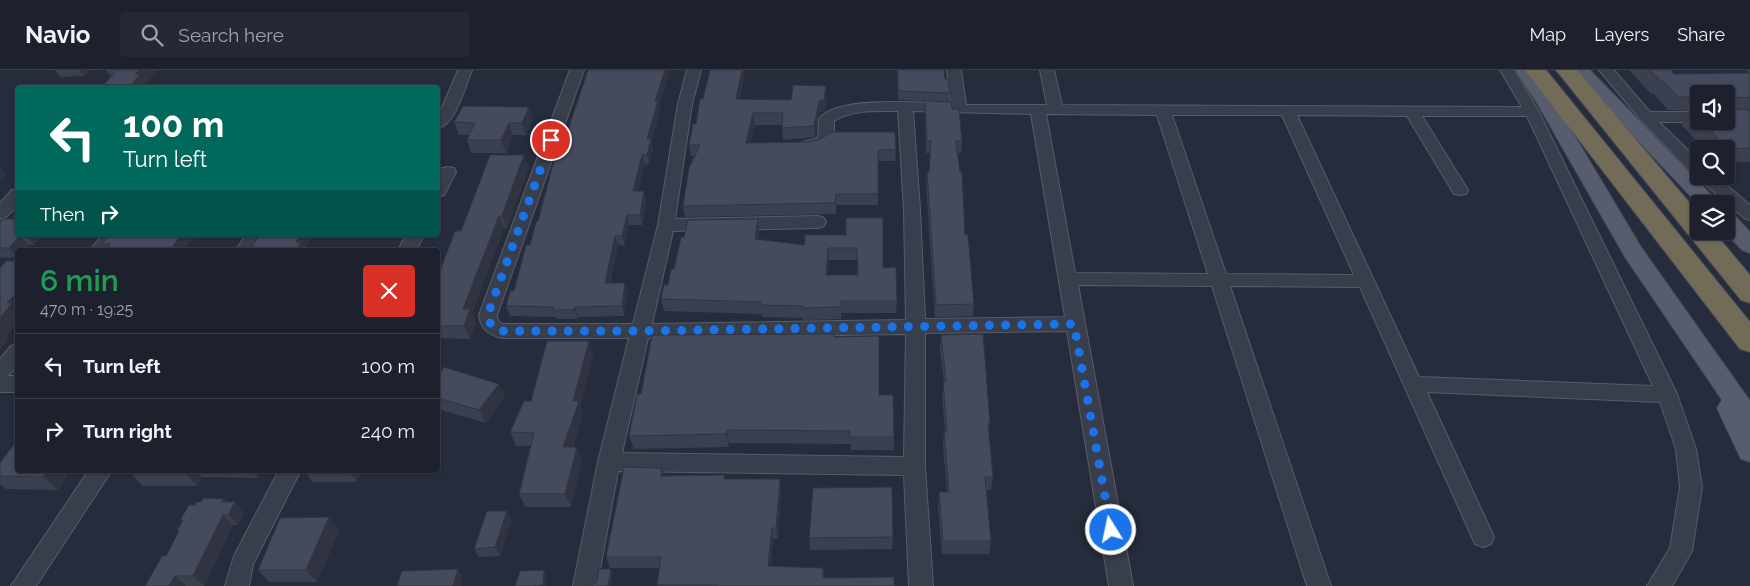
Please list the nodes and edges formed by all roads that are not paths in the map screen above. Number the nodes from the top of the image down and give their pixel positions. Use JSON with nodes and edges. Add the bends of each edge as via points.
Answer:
{"nodes":[{"id":1,"x":465,"y":70,"type":"edge"},
{"id":2,"x":577,"y":70,"type":"edge"},
{"id":3,"x":694,"y":70,"type":"edge"},
{"id":4,"x":954,"y":70,"type":"edge"},
{"id":5,"x":1047,"y":70,"type":"edge"},
{"id":6,"x":1507,"y":70,"type":"edge"},
{"id":7,"x":1524,"y":70,"type":"edge"},
{"id":8,"x":1535,"y":70,"type":"edge"},
{"id":9,"x":1566,"y":70,"type":"edge"},
{"id":10,"x":1580,"y":70,"type":"edge"},
{"id":11,"x":1606,"y":70,"type":"edge"},
{"id":12,"x":905,"y":107,"type":"junction"},
{"id":13,"x":959,"y":109,"type":"junction"},
{"id":14,"x":1047,"y":110,"type":"junction"},
{"id":15,"x":1162,"y":110,"type":"junction"},
{"id":16,"x":1288,"y":111,"type":"junction"},
{"id":17,"x":1412,"y":112,"type":"junction"},
{"id":18,"x":1532,"y":112,"type":"junction"},
{"id":19,"x":1646,"y":117,"type":"junction"},
{"id":20,"x":1690,"y":117,"type":"edge"},
{"id":21,"x":440,"y":122,"type":"edge"},
{"id":22,"x":790,"y":146,"type":"edge"},
{"id":23,"x":1690,"y":161,"type":"edge"},
{"id":24,"x":448,"y":172,"type":"dead end"},
{"id":25,"x":1716,"y":185,"type":"edge"},
{"id":26,"x":440,"y":188,"type":"edge"},
{"id":27,"x":1460,"y":190,"type":"dead end"},
{"id":28,"x":1701,"y":195,"type":"edge"},
{"id":29,"x":1728,"y":195,"type":"edge"},
{"id":30,"x":1735,"y":196,"type":"edge"},
{"id":31,"x":1750,"y":196,"type":"edge"},
{"id":32,"x":15,"y":197,"type":"edge"},
{"id":33,"x":1735,"y":201,"type":"edge"},
{"id":34,"x":0,"y":213,"type":"edge"},
{"id":35,"x":1750,"y":214,"type":"edge"},
{"id":36,"x":1690,"y":220,"type":"edge"},
{"id":37,"x":818,"y":222,"type":"dead end"},
{"id":38,"x":666,"y":225,"type":"junction"},
{"id":39,"x":1735,"y":229,"type":"edge"},
{"id":40,"x":110,"y":237,"type":"edge"},
{"id":41,"x":253,"y":237,"type":"edge"},
{"id":42,"x":1706,"y":240,"type":"edge"},
{"id":43,"x":1750,"y":245,"type":"edge"},
{"id":44,"x":101,"y":248,"type":"edge"},
{"id":45,"x":246,"y":248,"type":"edge"},
{"id":46,"x":1067,"y":279,"type":"junction"},
{"id":47,"x":1217,"y":280,"type":"junction"},
{"id":48,"x":1366,"y":281,"type":"junction"},
{"id":49,"x":1750,"y":293,"type":"edge"},
{"id":50,"x":1074,"y":324,"type":"junction"},
{"id":51,"x":916,"y":328,"type":"junction"},
{"id":52,"x":1688,"y":330,"type":"junction"},
{"id":53,"x":641,"y":331,"type":"junction"},
{"id":54,"x":1750,"y":342,"type":"edge"},
{"id":55,"x":15,"y":355,"type":"edge"},
{"id":56,"x":4,"y":371,"type":"edge"},
{"id":57,"x":15,"y":381,"type":"edge"},
{"id":58,"x":1413,"y":384,"type":"junction"},
{"id":59,"x":1667,"y":394,"type":"junction"},
{"id":60,"x":1750,"y":421,"type":"edge"},
{"id":61,"x":1750,"y":451,"type":"edge"},
{"id":62,"x":609,"y":462,"type":"junction"},
{"id":63,"x":914,"y":466,"type":"junction"},
{"id":64,"x":98,"y":473,"type":"edge"},
{"id":65,"x":288,"y":473,"type":"edge"},
{"id":66,"x":1483,"y":537,"type":"dead end"},
{"id":67,"x":23,"y":586,"type":"edge"},
{"id":68,"x":237,"y":586,"type":"edge"},
{"id":69,"x":585,"y":586,"type":"edge"},
{"id":70,"x":921,"y":586,"type":"edge"},
{"id":71,"x":1121,"y":586,"type":"edge"},
{"id":72,"x":1319,"y":586,"type":"edge"},
{"id":73,"x":1659,"y":586,"type":"edge"}],
"edges":[{"from":1,"to":21,"type":"street","via":[[445,118]]},
{"from":2,"to":53,"type":"street","via":[[488,321],[494,329],[501,331]]},
{"from":3,"to":38,"type":"street","via":[[685,104]]},
{"from":4,"to":13,"type":"street"},
{"from":5,"to":14,"type":"street"},
{"from":6,"to":18,"type":"street"},
{"from":7,"to":52,"type":"main road","via":[[1633,252]]},
{"from":8,"to":54,"type":"highway"},
{"from":9,"to":36,"type":"highway"},
{"from":10,"to":28,"type":"main road"},
{"from":11,"to":19,"type":"street"},
{"from":12,"to":13,"type":"street"},
{"from":12,"to":22,"type":"street","via":[[834,112],[826,118],[826,139],[823,142]]},
{"from":12,"to":51,"type":"street"},
{"from":13,"to":14,"type":"street"},
{"from":14,"to":15,"type":"street"},
{"from":14,"to":46,"type":"street"},
{"from":15,"to":16,"type":"street"},
{"from":15,"to":47,"type":"street"},
{"from":16,"to":17,"type":"street"},
{"from":16,"to":48,"type":"street"},
{"from":17,"to":18,"type":"street"},
{"from":17,"to":27,"type":"street"},
{"from":18,"to":59,"type":"street"},
{"from":19,"to":20,"type":"street"},
{"from":19,"to":23,"type":"street"},
{"from":24,"to":26,"type":"street"},
{"from":25,"to":29,"type":"street"},
{"from":30,"to":31,"type":"street"},
{"from":32,"to":34,"type":"street"},
{"from":33,"to":35,"type":"street"},
{"from":37,"to":38,"type":"street"},
{"from":38,"to":53,"type":"street"},
{"from":39,"to":43,"type":"main road"},
{"from":40,"to":44,"type":"street"},
{"from":41,"to":45,"type":"street"},
{"from":42,"to":49,"type":"highway"},
{"from":46,"to":47,"type":"street"},
{"from":46,"to":50,"type":"street"},
{"from":47,"to":48,"type":"street"},
{"from":47,"to":72,"type":"street"},
{"from":48,"to":58,"type":"street"},
{"from":50,"to":51,"type":"street"},
{"from":50,"to":71,"type":"street"},
{"from":51,"to":53,"type":"street"},
{"from":51,"to":63,"type":"street"},
{"from":52,"to":60,"type":"main road"},
{"from":52,"to":61,"type":"main road","via":[[1694,350],[1736,419]]},
{"from":53,"to":62,"type":"street"},
{"from":55,"to":56,"type":"street"},
{"from":56,"to":57,"type":"street"},
{"from":58,"to":59,"type":"street"},
{"from":58,"to":66,"type":"street"},
{"from":59,"to":73,"type":"street","via":[[1686,449],[1691,487],[1681,551]]},
{"from":62,"to":63,"type":"street"},
{"from":62,"to":69,"type":"street"},
{"from":63,"to":70,"type":"street"},
{"from":64,"to":67,"type":"street"},
{"from":65,"to":68,"type":"street","via":[[242,563]]}]}
